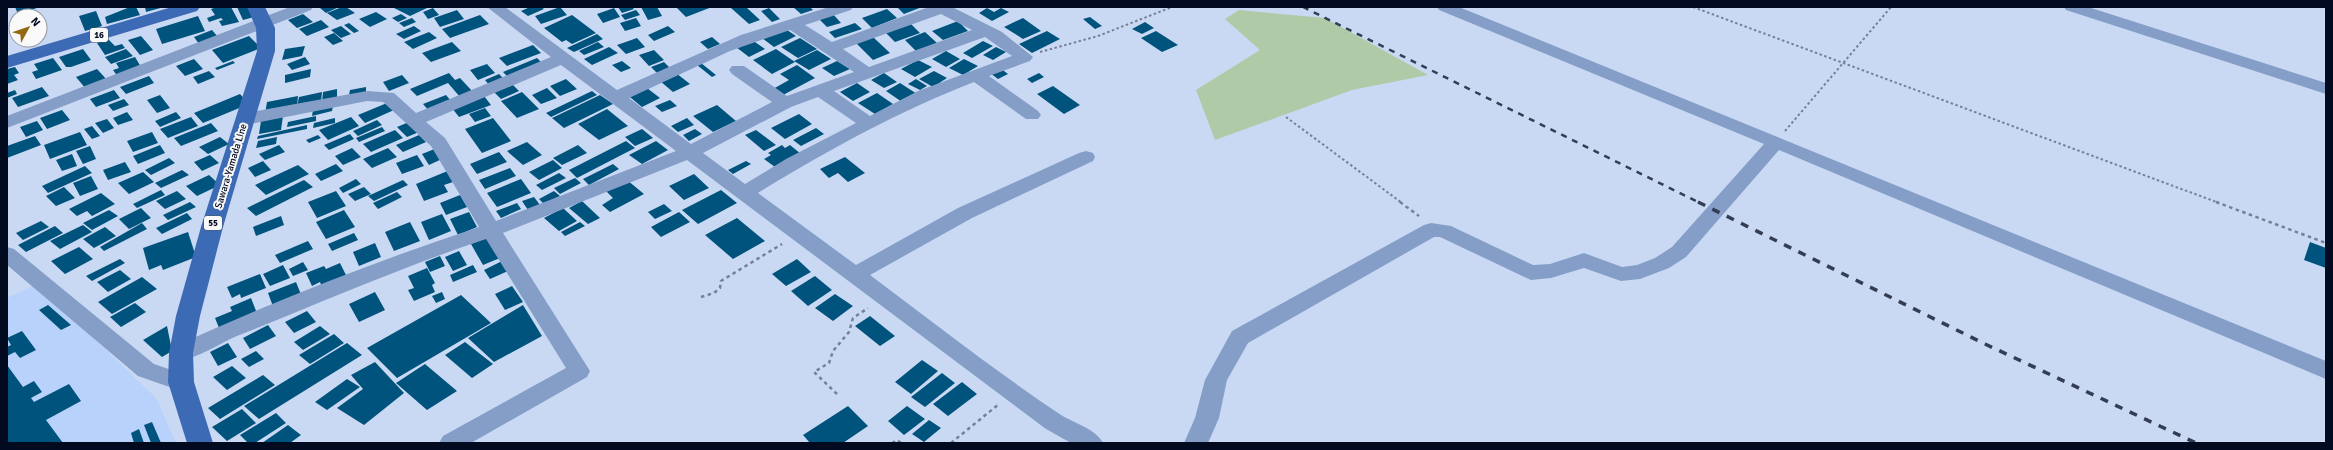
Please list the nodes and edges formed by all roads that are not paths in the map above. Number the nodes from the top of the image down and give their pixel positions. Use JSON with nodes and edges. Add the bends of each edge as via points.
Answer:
{"nodes":[{"id":1,"x":191,"y":7,"type":"edge"},
{"id":2,"x":305,"y":7,"type":"edge"},
{"id":3,"x":495,"y":7,"type":"edge"},
{"id":4,"x":845,"y":7,"type":"edge"},
{"id":5,"x":1445,"y":7,"type":"edge"},
{"id":6,"x":2072,"y":7,"type":"edge"},
{"id":7,"x":941,"y":8,"type":"edge"},
{"id":8,"x":261,"y":14,"type":"edge"},
{"id":9,"x":792,"y":24,"type":"junction"},
{"id":10,"x":985,"y":31,"type":"junction"},
{"id":11,"x":830,"y":48,"type":"junction"},
{"id":12,"x":563,"y":58,"type":"junction"},
{"id":13,"x":7,"y":62,"type":"edge"},
{"id":14,"x":738,"y":70,"type":"dead end"},
{"id":15,"x":867,"y":73,"type":"junction"},
{"id":16,"x":975,"y":76,"type":"junction"},
{"id":17,"x":2326,"y":89,"type":"edge"},
{"id":18,"x":820,"y":90,"type":"junction"},
{"id":19,"x":616,"y":97,"type":"junction"},
{"id":20,"x":784,"y":103,"type":"junction"},
{"id":21,"x":1032,"y":115,"type":"dead end"},
{"id":22,"x":245,"y":119,"type":"junction"},
{"id":23,"x":415,"y":120,"type":"junction"},
{"id":24,"x":7,"y":122,"type":"edge"},
{"id":25,"x":870,"y":124,"type":"junction"},
{"id":26,"x":1776,"y":142,"type":"junction"},
{"id":27,"x":690,"y":152,"type":"junction"},
{"id":28,"x":1086,"y":157,"type":"dead end"},
{"id":29,"x":744,"y":193,"type":"junction"},
{"id":30,"x":491,"y":230,"type":"junction"},
{"id":31,"x":7,"y":254,"type":"edge"},
{"id":32,"x":854,"y":274,"type":"junction"},
{"id":33,"x":182,"y":353,"type":"junction"},
{"id":34,"x":2326,"y":370,"type":"edge"},
{"id":35,"x":181,"y":382,"type":"junction"},
{"id":36,"x":200,"y":443,"type":"edge"},
{"id":37,"x":451,"y":443,"type":"edge"},
{"id":38,"x":1091,"y":443,"type":"edge"},
{"id":39,"x":1196,"y":443,"type":"edge"}],
"edges":[{"from":1,"to":13,"type":"main road","number":"16"},
{"from":2,"to":8,"type":"street"},
{"from":3,"to":12,"type":"street"},
{"from":4,"to":9,"type":"street"},
{"from":5,"to":26,"type":"street"},
{"from":6,"to":17,"type":"street"},
{"from":7,"to":10,"type":"street"},
{"from":7,"to":11,"type":"street"},
{"from":8,"to":22,"type":"main road","name":"Sawara-Yamada Line","number":"55","via":[[268,36],[266,51]]},
{"from":8,"to":24,"type":"street"},
{"from":9,"to":11,"type":"street"},
{"from":9,"to":19,"type":"street","via":[[766,31]]},
{"from":10,"to":15,"type":"street"},
{"from":10,"to":16,"type":"street","via":[[1024,57]]},
{"from":11,"to":15,"type":"street"},
{"from":12,"to":19,"type":"street"},
{"from":12,"to":23,"type":"street"},
{"from":14,"to":20,"type":"street"},
{"from":15,"to":18,"type":"street"},
{"from":16,"to":21,"type":"street"},
{"from":16,"to":25,"type":"street","via":[[924,95]]},
{"from":18,"to":20,"type":"street"},
{"from":18,"to":25,"type":"street"},
{"from":19,"to":27,"type":"street"},
{"from":20,"to":27,"type":"street"},
{"from":22,"to":23,"type":"street","via":[[379,95],[388,97]]},
{"from":22,"to":33,"type":"main road","name":"Sawara-Yamada Line","number":"55","via":[[190,309]]},
{"from":23,"to":30,"type":"street","via":[[438,142]]},
{"from":25,"to":29,"type":"street","via":[[793,163]]},
{"from":26,"to":34,"type":"street"},
{"from":26,"to":39,"type":"street","via":[[1679,252],[1662,264],[1640,272],[1621,274],[1584,260],[1551,271],[1531,272],[1444,231],[1431,230],[1240,337],[1216,380],[1207,418]]},
{"from":27,"to":29,"type":"street"},
{"from":27,"to":30,"type":"street"},
{"from":28,"to":32,"type":"street","via":[[965,214]]},
{"from":29,"to":32,"type":"street"},
{"from":30,"to":33,"type":"street","via":[[428,251],[224,333]]},
{"from":30,"to":37,"type":"street","via":[[579,371]]},
{"from":31,"to":35,"type":"street","via":[[146,370]]},
{"from":32,"to":38,"type":"street","via":[[1013,393],[1054,422]]},
{"from":33,"to":35,"type":"main road","name":"Sawara-Yamada Line","number":"55"},
{"from":35,"to":36,"type":"main road","name":"Sawara-Yamada Line","number":"55"}]}
